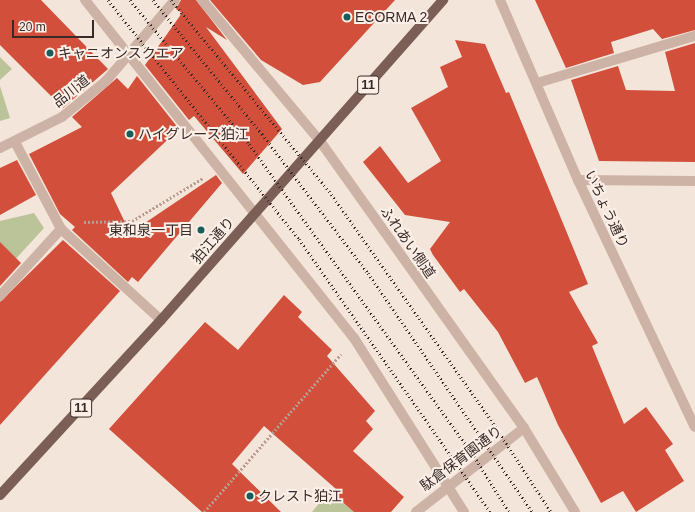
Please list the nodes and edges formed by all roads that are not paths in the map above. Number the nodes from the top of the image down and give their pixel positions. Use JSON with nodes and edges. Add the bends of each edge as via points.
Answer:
{"nodes":[{"id":1,"x":85,"y":0,"type":"edge"},
{"id":2,"x":175,"y":0,"type":"edge"},
{"id":3,"x":202,"y":0,"type":"edge"},
{"id":4,"x":443,"y":0,"type":"edge"},
{"id":5,"x":500,"y":0,"type":"edge"},
{"id":6,"x":695,"y":36,"type":"edge"},
{"id":7,"x":132,"y":55,"type":"junction"},
{"id":8,"x":537,"y":84,"type":"junction"},
{"id":9,"x":320,"y":141,"type":"junction"},
{"id":10,"x":16,"y":142,"type":"junction"},
{"id":11,"x":0,"y":148,"type":"edge"},
{"id":12,"x":578,"y":180,"type":"junction"},
{"id":13,"x":695,"y":181,"type":"edge"},
{"id":14,"x":255,"y":213,"type":"junction"},
{"id":15,"x":61,"y":229,"type":"junction"},
{"id":16,"x":0,"y":296,"type":"edge"},
{"id":17,"x":161,"y":320,"type":"junction"},
{"id":18,"x":695,"y":427,"type":"edge"},
{"id":19,"x":524,"y":428,"type":"junction"},
{"id":20,"x":447,"y":485,"type":"junction"},
{"id":21,"x":0,"y":495,"type":"edge"},
{"id":22,"x":416,"y":512,"type":"edge"},
{"id":23,"x":464,"y":512,"type":"edge"},
{"id":24,"x":575,"y":512,"type":"edge"}],
"edges":[{"from":1,"to":7,"type":"street"},
{"from":2,"to":7,"type":"street","name":"品川道"},
{"from":3,"to":9,"type":"street","name":"ふれあい側道"},
{"from":4,"to":9,"type":"main road","name":"狛江通り","number":"11"},
{"from":5,"to":8,"type":"street","name":"いちょう通り"},
{"from":6,"to":8,"type":"street"},
{"from":7,"to":10,"type":"street","name":"品川道","via":[[62,117]]},
{"from":7,"to":14,"type":"street"},
{"from":8,"to":12,"type":"street","name":"いちょう通り"},
{"from":9,"to":14,"type":"main road","name":"狛江通り","number":"11"},
{"from":9,"to":19,"type":"street","name":"ふれあい側道"},
{"from":10,"to":11,"type":"street","name":"品川道"},
{"from":10,"to":15,"type":"street"},
{"from":12,"to":13,"type":"street"},
{"from":12,"to":18,"type":"street","name":"いちょう通り"},
{"from":14,"to":17,"type":"main road","name":"狛江通り","number":"11"},
{"from":14,"to":20,"type":"street","via":[[354,338]]},
{"from":15,"to":16,"type":"street"},
{"from":15,"to":17,"type":"street"},
{"from":17,"to":21,"type":"main road","name":"狛江通り","number":"11"},
{"from":19,"to":20,"type":"street","name":"駄倉保育園通り"},
{"from":19,"to":24,"type":"street","name":"ふれあい側道"},
{"from":20,"to":22,"type":"street","name":"駄倉保育園通り"},
{"from":20,"to":23,"type":"street"}]}
